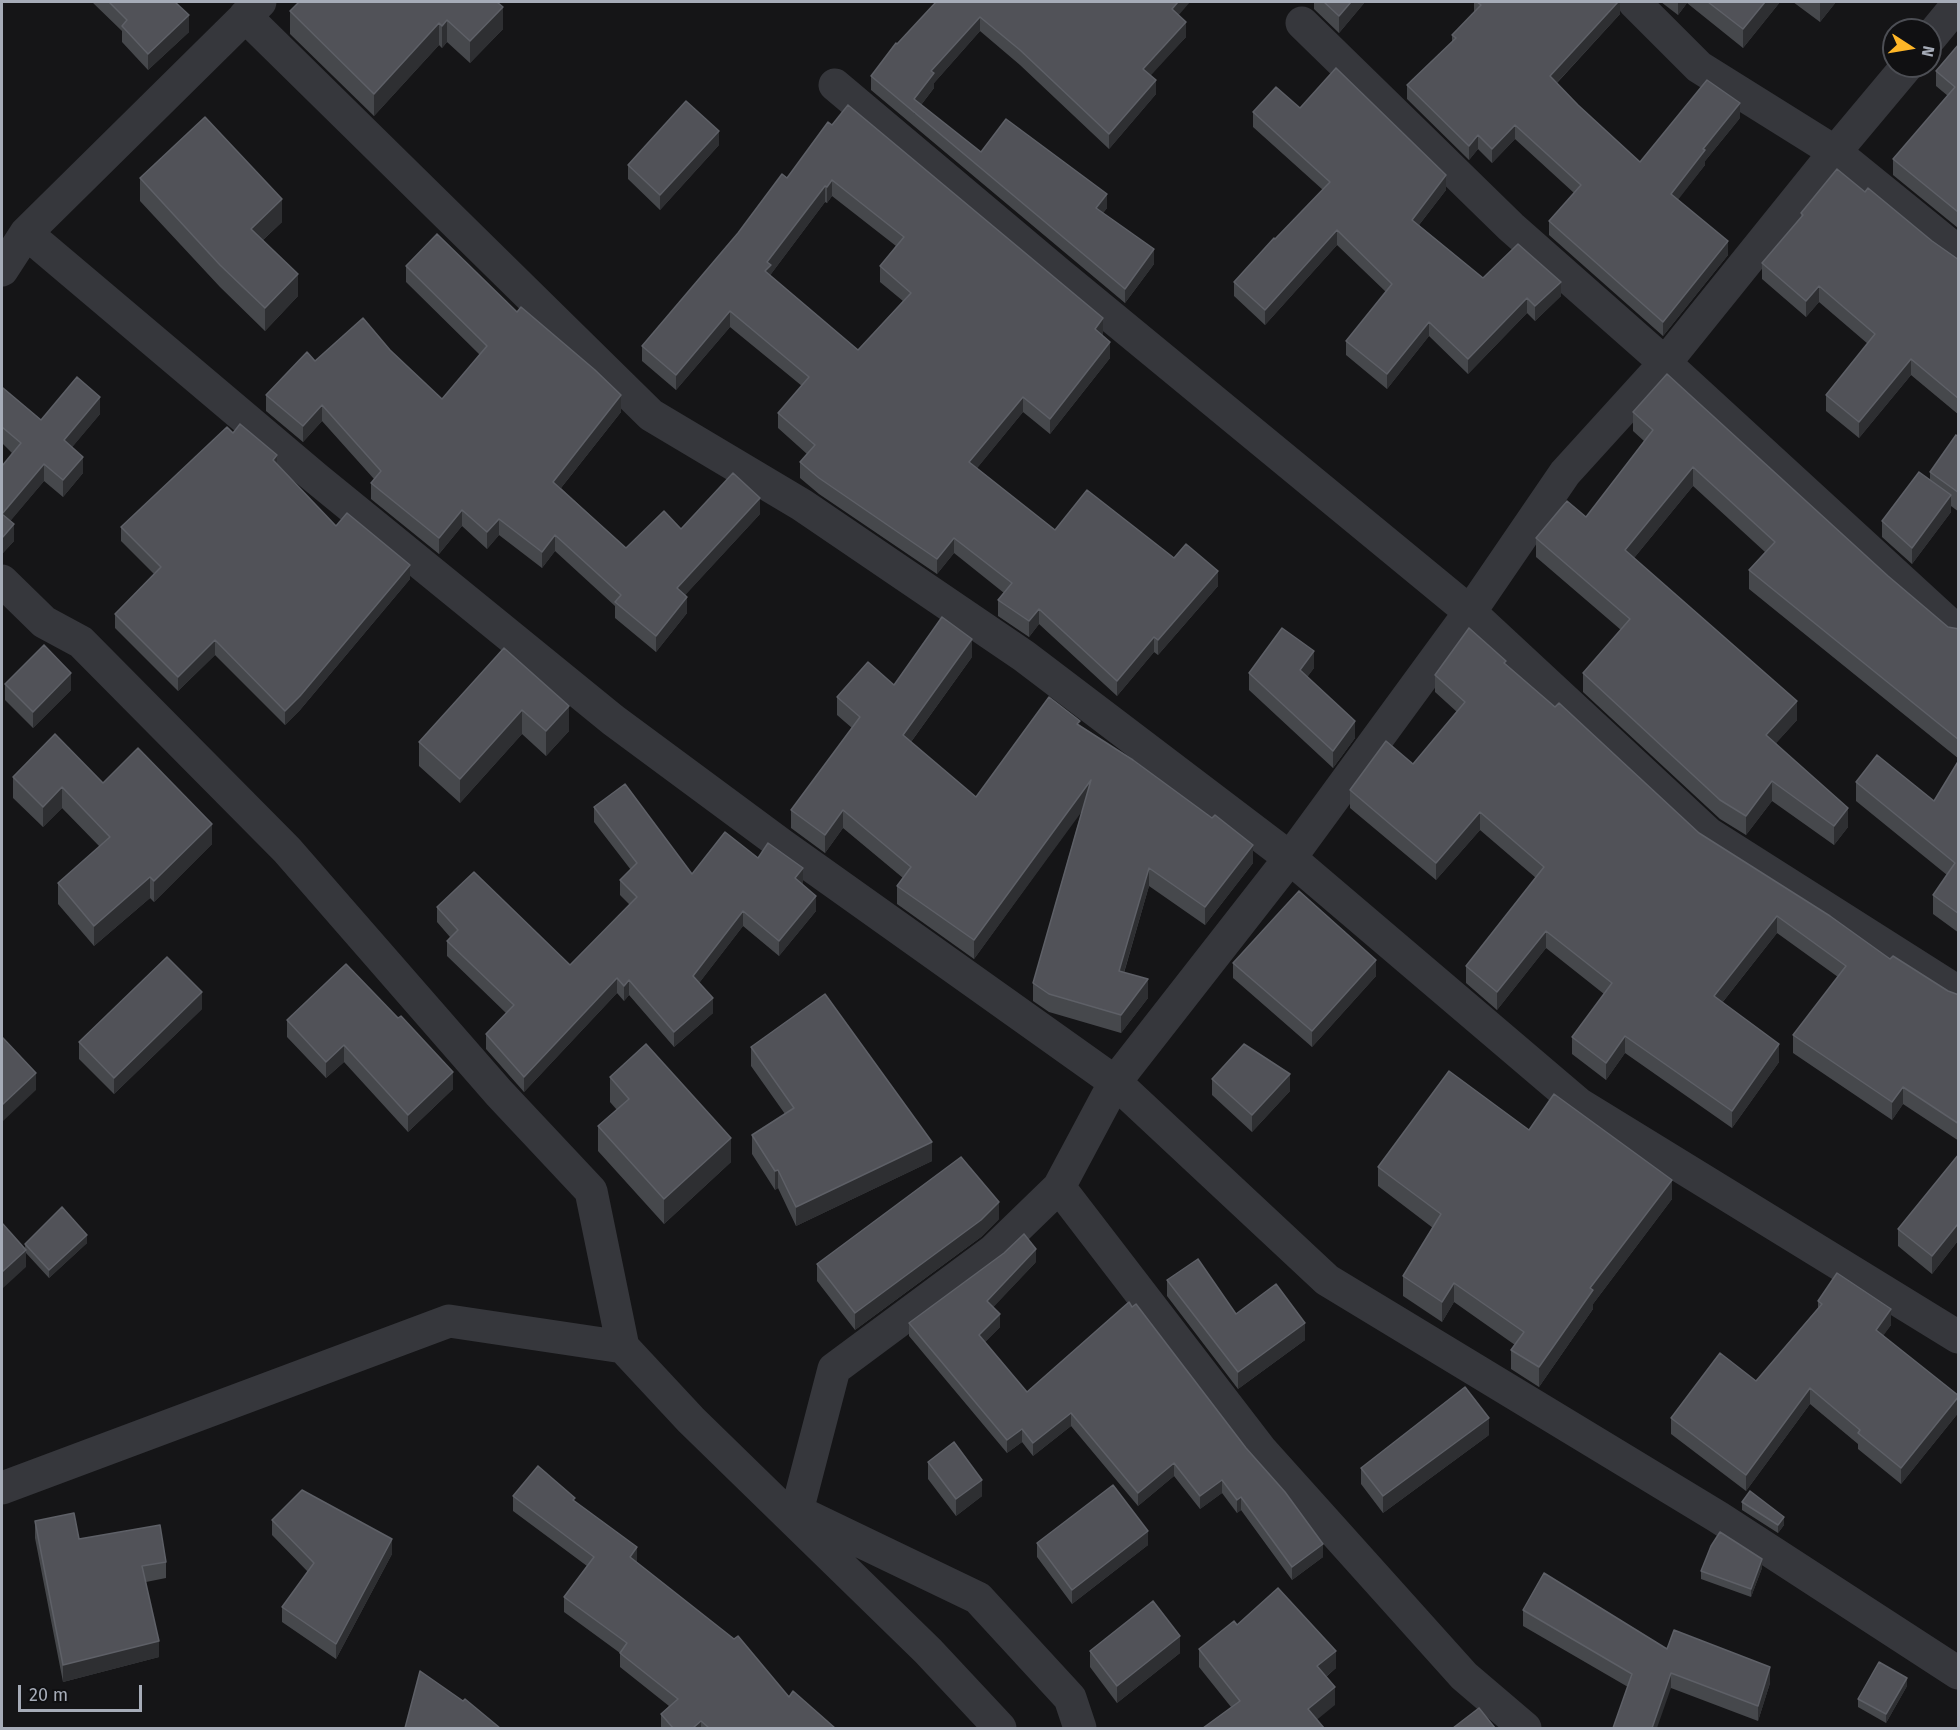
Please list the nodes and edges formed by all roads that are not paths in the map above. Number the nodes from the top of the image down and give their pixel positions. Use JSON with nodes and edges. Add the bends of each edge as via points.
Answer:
{"nodes":[{"id":1,"x":1634,"y":2,"type":"edge"},
{"id":2,"x":1959,"y":4,"type":"edge"},
{"id":3,"x":252,"y":9,"type":"edge"},
{"id":4,"x":1302,"y":23,"type":"dead end"},
{"id":5,"x":1942,"y":24,"type":"edge"},
{"id":6,"x":1896,"y":78,"type":"edge"},
{"id":7,"x":835,"y":85,"type":"dead end"},
{"id":8,"x":1835,"y":152,"type":"junction"},
{"id":9,"x":26,"y":233,"type":"junction"},
{"id":10,"x":1959,"y":252,"type":"edge"},
{"id":11,"x":2,"y":270,"type":"edge"},
{"id":12,"x":1665,"y":363,"type":"junction"},
{"id":13,"x":2,"y":581,"type":"edge"},
{"id":14,"x":1470,"y":612,"type":"junction"},
{"id":15,"x":1959,"y":630,"type":"edge"},
{"id":16,"x":1290,"y":858,"type":"junction"},
{"id":17,"x":1959,"y":992,"type":"edge"},
{"id":18,"x":1115,"y":1082,"type":"junction"},
{"id":19,"x":1059,"y":1187,"type":"junction"},
{"id":20,"x":1959,"y":1337,"type":"edge"},
{"id":21,"x":623,"y":1347,"type":"junction"},
{"id":22,"x":2,"y":1488,"type":"edge"},
{"id":23,"x":1959,"y":1673,"type":"edge"},
{"id":24,"x":1000,"y":1728,"type":"edge"},
{"id":25,"x":1080,"y":1728,"type":"edge"},
{"id":26,"x":1525,"y":1728,"type":"edge"}],
"edges":[{"from":1,"to":8,"type":"street","via":[[1699,67]]},
{"from":2,"to":5,"type":"street"},
{"from":3,"to":9,"type":"street"},
{"from":3,"to":16,"type":"street","via":[[651,415],[802,505],[1024,656]]},
{"from":4,"to":12,"type":"street","via":[[1511,227]]},
{"from":6,"to":8,"type":"street"},
{"from":7,"to":14,"type":"street"},
{"from":8,"to":10,"type":"street"},
{"from":8,"to":12,"type":"street"},
{"from":9,"to":11,"type":"street"},
{"from":9,"to":18,"type":"street","via":[[317,479],[613,720]]},
{"from":12,"to":14,"type":"street","via":[[1565,473]]},
{"from":12,"to":15,"type":"street"},
{"from":13,"to":21,"type":"street","via":[[44,622],[81,642],[287,850],[499,1093],[591,1191]]},
{"from":14,"to":16,"type":"street"},
{"from":14,"to":17,"type":"street","via":[[1709,834]]},
{"from":16,"to":18,"type":"street"},
{"from":16,"to":20,"type":"street","via":[[1579,1104]]},
{"from":18,"to":19,"type":"street"},
{"from":18,"to":23,"type":"street","via":[[1327,1280],[1718,1517]]},
{"from":19,"to":25,"type":"street","via":[[993,1251],[834,1369],[797,1511],[978,1598],[1070,1698]]},
{"from":19,"to":26,"type":"street","via":[[1261,1450],[1464,1676]]},
{"from":21,"to":22,"type":"street","via":[[449,1321]]},
{"from":21,"to":24,"type":"street","via":[[691,1420],[928,1651]]}]}
